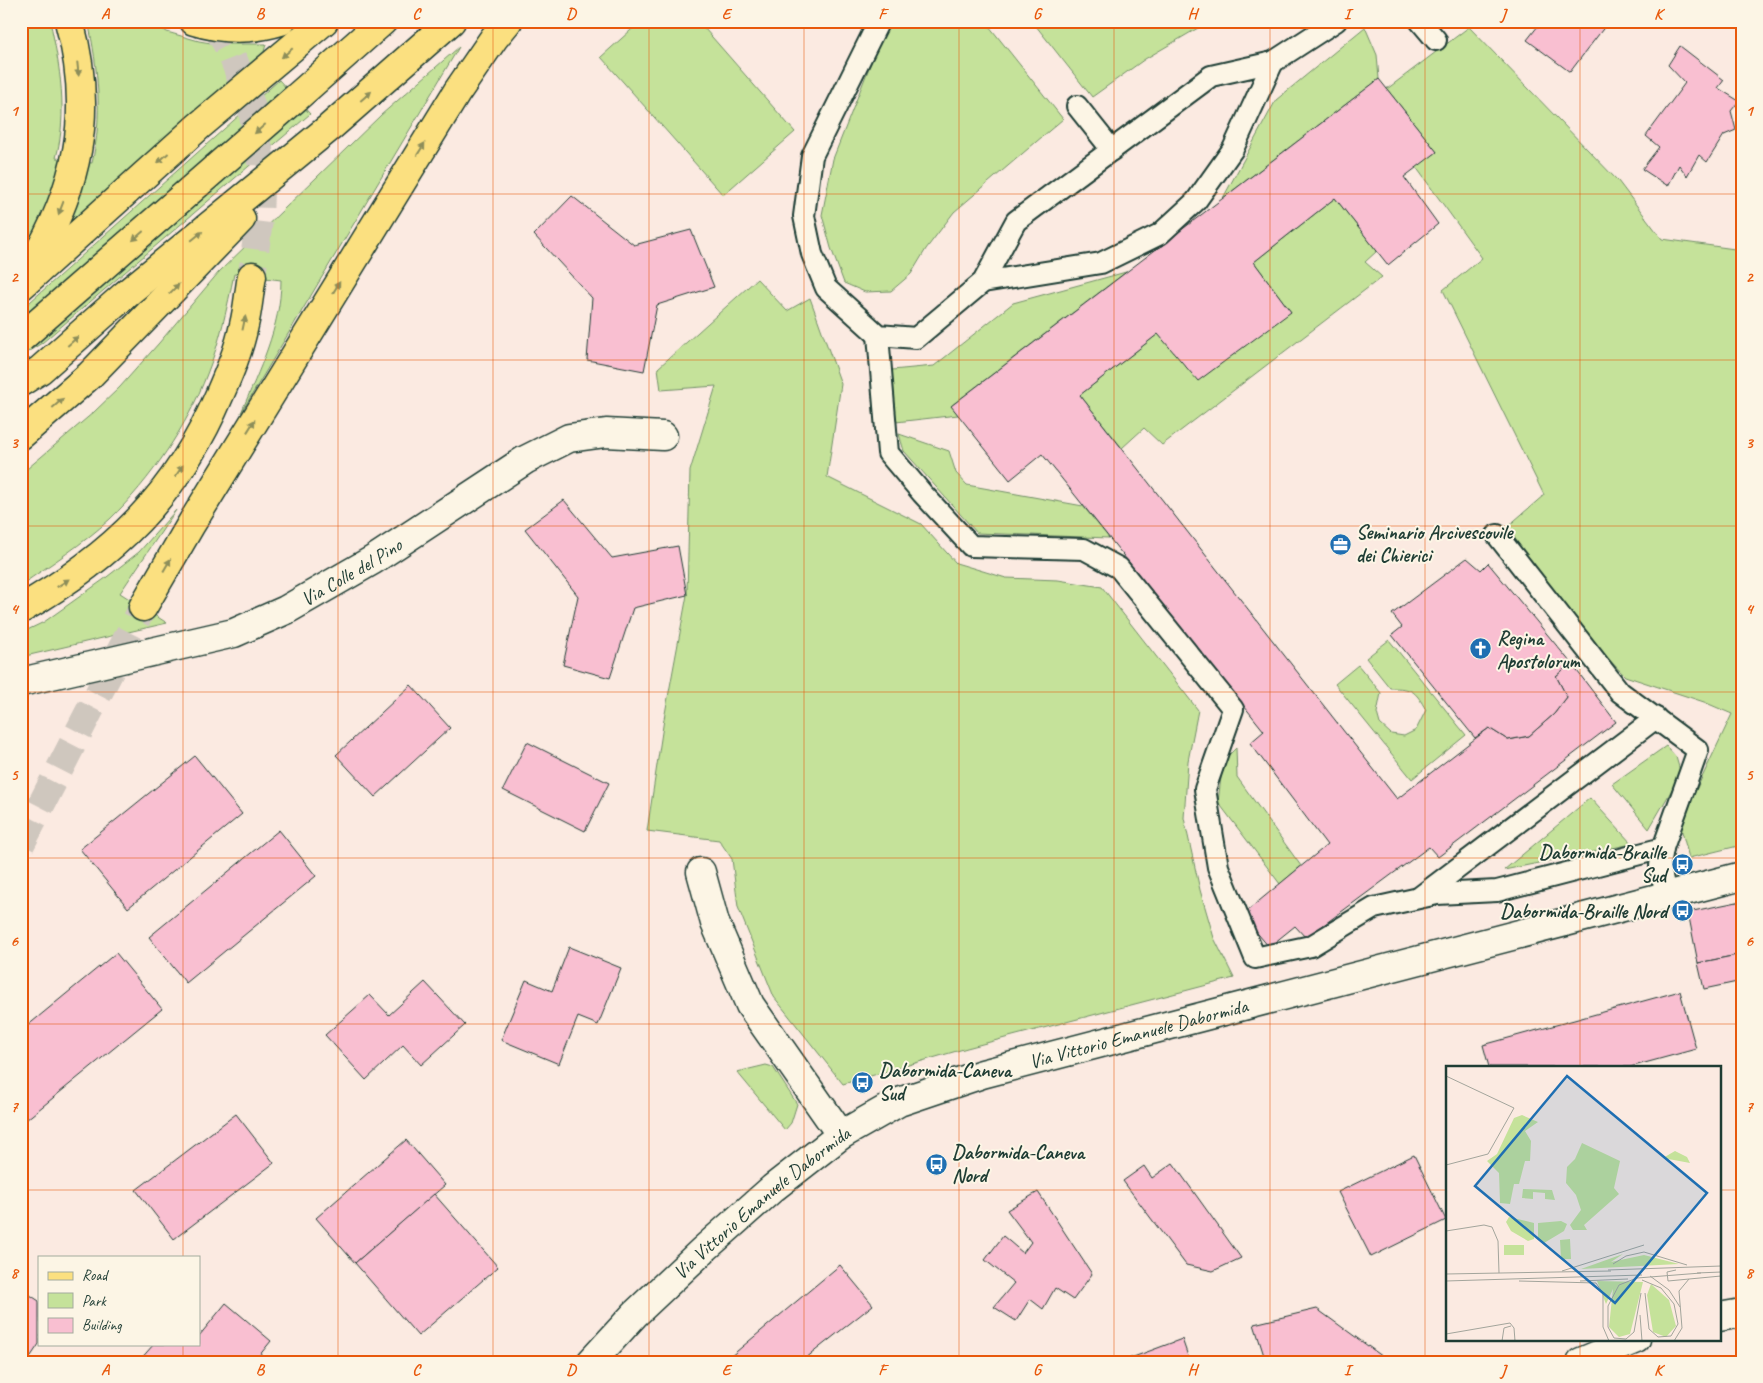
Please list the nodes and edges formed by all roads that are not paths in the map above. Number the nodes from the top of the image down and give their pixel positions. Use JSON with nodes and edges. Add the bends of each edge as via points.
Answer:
{"nodes":[{"id":1,"x":69,"y":21,"type":"edge"},
{"id":2,"x":194,"y":21,"type":"edge"},
{"id":3,"x":281,"y":21,"type":"edge"},
{"id":4,"x":324,"y":21,"type":"edge"},
{"id":5,"x":383,"y":21,"type":"edge"},
{"id":6,"x":451,"y":21,"type":"edge"},
{"id":7,"x":508,"y":21,"type":"edge"},
{"id":8,"x":878,"y":21,"type":"edge"},
{"id":9,"x":1336,"y":21,"type":"edge"},
{"id":10,"x":1420,"y":21,"type":"edge"},
{"id":11,"x":1436,"y":40,"type":"dead end"},
{"id":12,"x":1273,"y":62,"type":"junction"},
{"id":13,"x":1077,"y":106,"type":"dead end"},
{"id":14,"x":329,"y":128,"type":"junction"},
{"id":15,"x":1112,"y":150,"type":"junction"},
{"id":16,"x":252,"y":276,"type":"tunnel mouth"},
{"id":17,"x":21,"y":281,"type":"edge"},
{"id":18,"x":983,"y":282,"type":"junction"},
{"id":19,"x":21,"y":286,"type":"edge"},
{"id":20,"x":878,"y":334,"type":"junction"},
{"id":21,"x":21,"y":338,"type":"edge"},
{"id":22,"x":21,"y":382,"type":"edge"},
{"id":23,"x":21,"y":435,"type":"edge"},
{"id":24,"x":663,"y":436,"type":"dead end"},
{"id":25,"x":1497,"y":535,"type":"dead end"},
{"id":26,"x":143,"y":607,"type":"tunnel mouth"},
{"id":27,"x":21,"y":609,"type":"edge"},
{"id":28,"x":21,"y":682,"type":"edge"},
{"id":29,"x":1656,"y":718,"type":"junction"},
{"id":30,"x":1663,"y":848,"type":"junction"},
{"id":31,"x":702,"y":872,"type":"dead end"},
{"id":32,"x":1742,"y":876,"type":"edge"},
{"id":33,"x":1666,"y":896,"type":"junction"},
{"id":34,"x":1418,"y":898,"type":"junction"},
{"id":35,"x":841,"y":1135,"type":"junction"},
{"id":36,"x":1742,"y":1313,"type":"edge"},
{"id":37,"x":1720,"y":1317,"type":"edge"},
{"id":38,"x":1634,"y":1340,"type":"edge"},
{"id":39,"x":591,"y":1362,"type":"edge"},
{"id":40,"x":1581,"y":1362,"type":"edge"}],
"edges":[{"from":1,"to":17,"type":"main road","one_way":true,"via":[[81,93],[76,162],[57,218]]},
{"from":2,"to":3,"type":"main road","via":[[237,28],[262,27]]},
{"from":4,"to":19,"type":"main road","one_way":true,"via":[[199,126]]},
{"from":5,"to":21,"type":"main road","one_way":true,"bridge":true},
{"from":14,"to":6,"type":"main road","one_way":true},
{"from":26,"to":7,"type":"main road","one_way":true,"via":[[456,92]]},
{"from":8,"to":20,"type":"lane","via":[[812,156],[804,216],[812,254],[826,288]]},
{"from":9,"to":12,"type":"lane"},
{"from":10,"to":11,"type":"lane"},
{"from":12,"to":15,"type":"lane","via":[[1211,76]]},
{"from":12,"to":18,"type":"lane","via":[[1233,149],[1196,201],[1160,234],[1101,263]]},
{"from":13,"to":15,"type":"lane"},
{"from":22,"to":14,"type":"main road","one_way":true,"via":[[40,370],[126,294]]},
{"from":23,"to":14,"type":"main road","one_way":true,"via":[[90,375]]},
{"from":15,"to":18,"type":"lane","via":[[1016,221]]},
{"from":27,"to":16,"type":"main road","one_way":true,"via":[[102,556],[148,511],[174,478],[211,416],[232,368],[244,325]]},
{"from":18,"to":20,"type":"lane","via":[[916,338]]},
{"from":20,"to":34,"type":"lane","via":[[888,453],[971,546],[1084,549],[1119,568],[1233,709],[1205,789],[1218,867],[1255,958],[1310,946],[1374,908]]},
{"from":24,"to":28,"type":"street","name":"Via Colle del Pino","via":[[606,433],[568,438],[525,460],[373,560],[286,610],[234,633]]},
{"from":25,"to":29,"type":"lane","via":[[1620,692]]},
{"from":29,"to":30,"type":"lane","via":[[1698,750]]},
{"from":29,"to":34,"type":"lane"},
{"from":30,"to":33,"type":"lane","via":[[1660,866]]},
{"from":30,"to":34,"type":"lane","via":[[1497,891]]},
{"from":31,"to":35,"type":"street","via":[[715,923],[750,1005]]},
{"from":32,"to":33,"type":"street","name":"Via Vittorio Emanuele Dabormida"},
{"from":33,"to":35,"type":"street","name":"Via Vittorio Emanuele Dabormida","via":[[982,1074],[899,1102]]},
{"from":35,"to":39,"type":"street","name":"Via Vittorio Emanuele Dabormida","via":[[703,1250],[635,1314]]},
{"from":36,"to":37,"type":"street"},
{"from":38,"to":40,"type":"street"}]}
